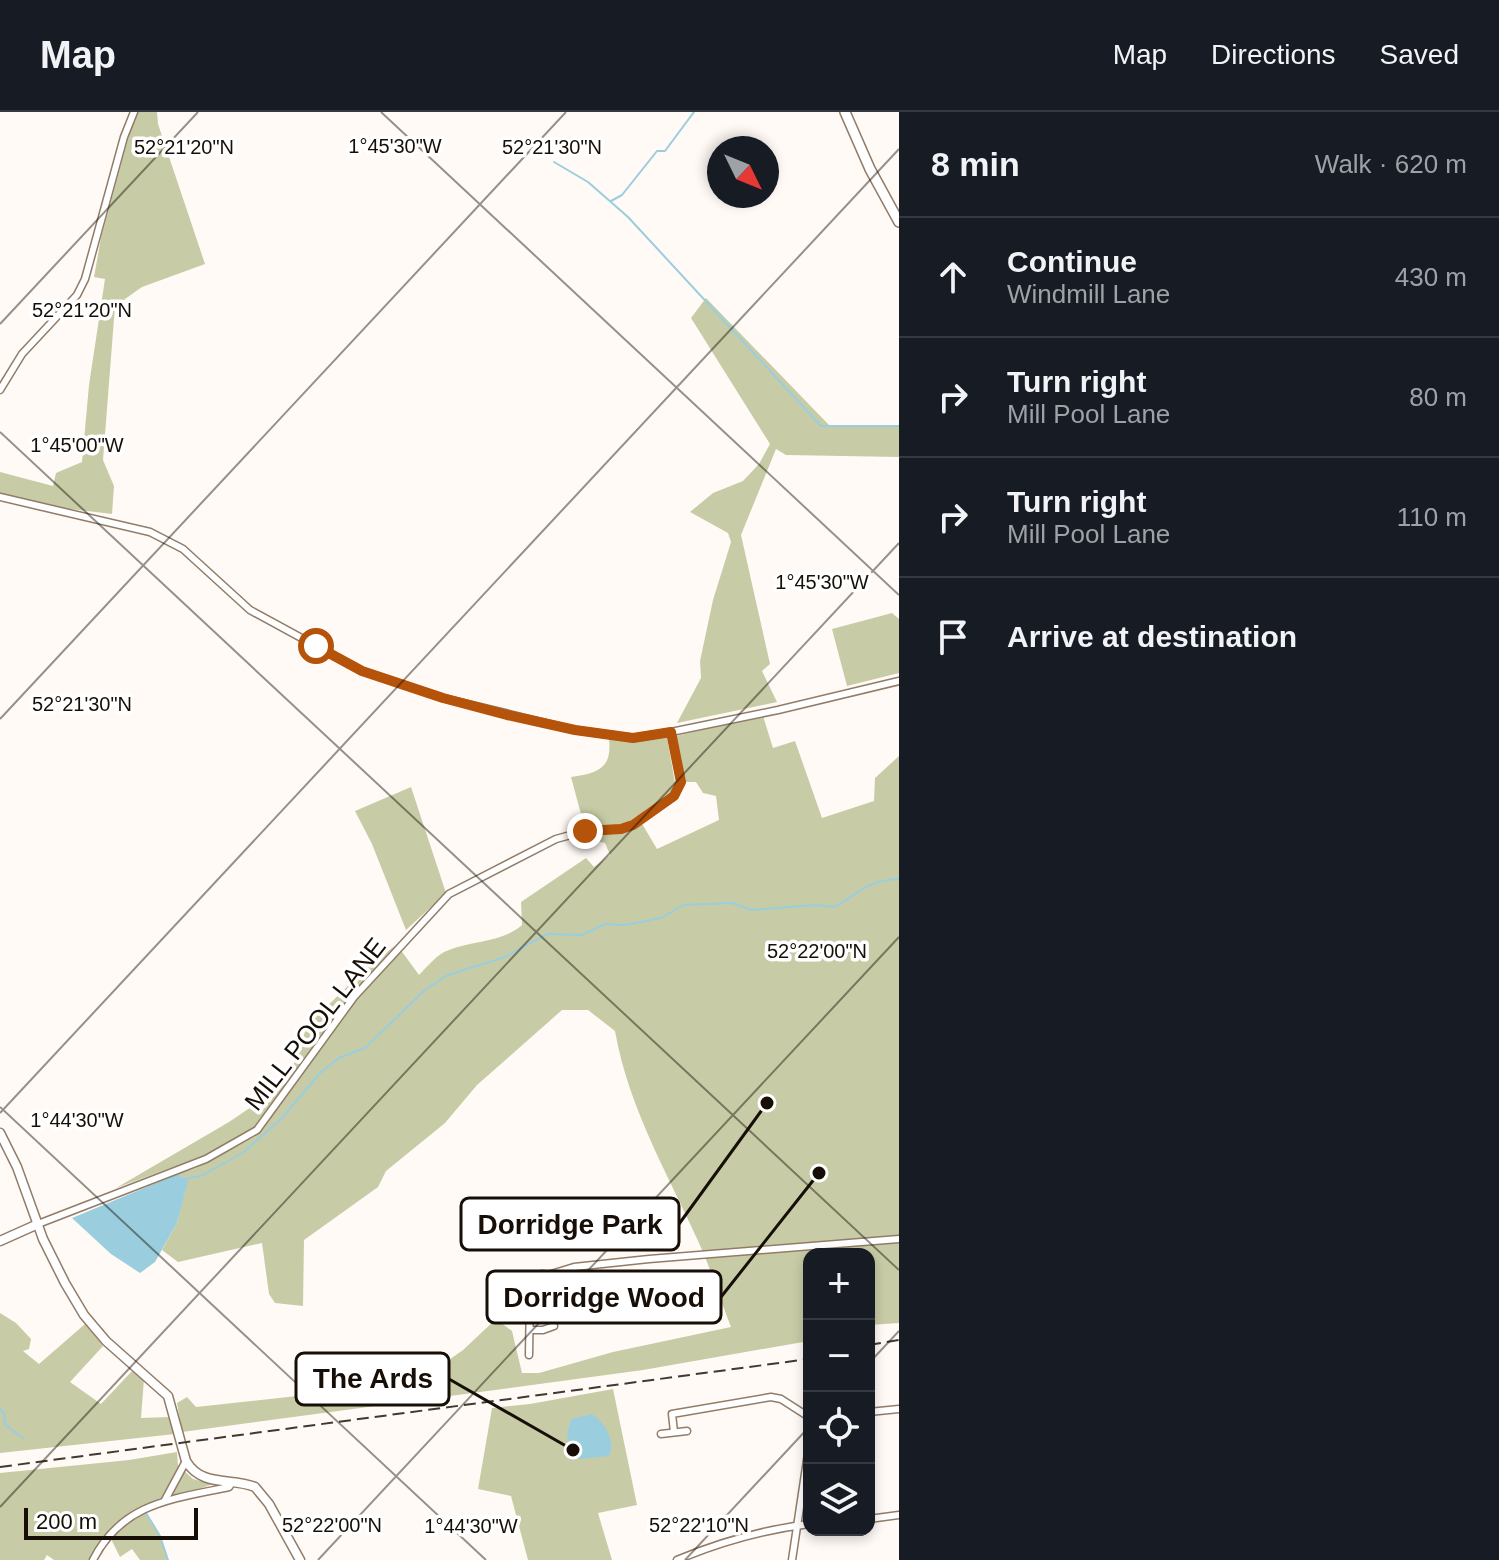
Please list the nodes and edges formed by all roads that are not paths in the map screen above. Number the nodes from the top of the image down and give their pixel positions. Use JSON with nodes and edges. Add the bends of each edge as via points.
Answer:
{"nodes":[{"id":1,"x":134,"y":112,"type":"edge"},
{"id":2,"x":845,"y":112,"type":"edge"},
{"id":3,"x":899,"y":222,"type":"edge"},
{"id":4,"x":0,"y":390,"type":"edge"},
{"id":5,"x":0,"y":497,"type":"edge"},
{"id":6,"x":899,"y":681,"type":"edge"},
{"id":7,"x":671,"y":732,"type":"junction"},
{"id":8,"x":0,"y":1133,"type":"edge"},
{"id":9,"x":38,"y":1224,"type":"junction"},
{"id":10,"x":899,"y":1239,"type":"edge"},
{"id":11,"x":0,"y":1241,"type":"edge"},
{"id":12,"x":554,"y":1326,"type":"dead end"},
{"id":13,"x":530,"y":1330,"type":"junction"},
{"id":14,"x":529,"y":1355,"type":"dead end"},
{"id":15,"x":899,"y":1409,"type":"edge"},
{"id":16,"x":875,"y":1411,"type":"edge"},
{"id":17,"x":803,"y":1413,"type":"edge"},
{"id":18,"x":687,"y":1431,"type":"dead end"},
{"id":19,"x":674,"y":1432,"type":"junction"},
{"id":20,"x":661,"y":1434,"type":"dead end"},
{"id":21,"x":186,"y":1461,"type":"junction"},
{"id":22,"x":806,"y":1464,"type":"edge"},
{"id":23,"x":231,"y":1484,"type":"junction"},
{"id":24,"x":165,"y":1500,"type":"junction"},
{"id":25,"x":899,"y":1515,"type":"edge"},
{"id":26,"x":875,"y":1518,"type":"edge"},
{"id":27,"x":803,"y":1525,"type":"edge"},
{"id":28,"x":797,"y":1526,"type":"junction"},
{"id":29,"x":93,"y":1560,"type":"edge"},
{"id":30,"x":300,"y":1560,"type":"edge"},
{"id":31,"x":677,"y":1560,"type":"edge"},
{"id":32,"x":792,"y":1560,"type":"edge"}],
"edges":[{"from":1,"to":4,"type":"street","via":[[126,119],[85,279],[77,295],[22,354]]},
{"from":2,"to":3,"type":"main road"},
{"from":5,"to":7,"type":"street","via":[[150,532],[183,549],[250,610],[362,671],[443,698],[575,730],[633,738]]},
{"from":6,"to":7,"type":"street"},
{"from":7,"to":9,"type":"street","name":"MILL POOL LANE","via":[[681,782],[674,796],[633,825],[556,839],[449,894],[354,997],[257,1130],[206,1159]]},
{"from":8,"to":9,"type":"street"},
{"from":9,"to":11,"type":"street"},
{"from":9,"to":21,"type":"street","via":[[84,1315],[171,1400]]},
{"from":10,"to":13,"type":"street","via":[[703,1254],[542,1274],[530,1295]]},
{"from":12,"to":13,"type":"street"},
{"from":13,"to":14,"type":"street"},
{"from":15,"to":16,"type":"street"},
{"from":17,"to":19,"type":"street","via":[[771,1397],[672,1414]]},
{"from":18,"to":19,"type":"street"},
{"from":19,"to":20,"type":"street"},
{"from":21,"to":23,"type":"street","via":[[195,1473]]},
{"from":21,"to":24,"type":"street"},
{"from":22,"to":28,"type":"street"},
{"from":23,"to":24,"type":"street"},
{"from":23,"to":30,"type":"street","via":[[247,1484],[262,1493]]},
{"from":24,"to":29,"type":"street","via":[[117,1525]]},
{"from":25,"to":26,"type":"street"},
{"from":27,"to":28,"type":"street"},
{"from":28,"to":31,"type":"street","via":[[753,1533]]},
{"from":28,"to":32,"type":"street"}]}
